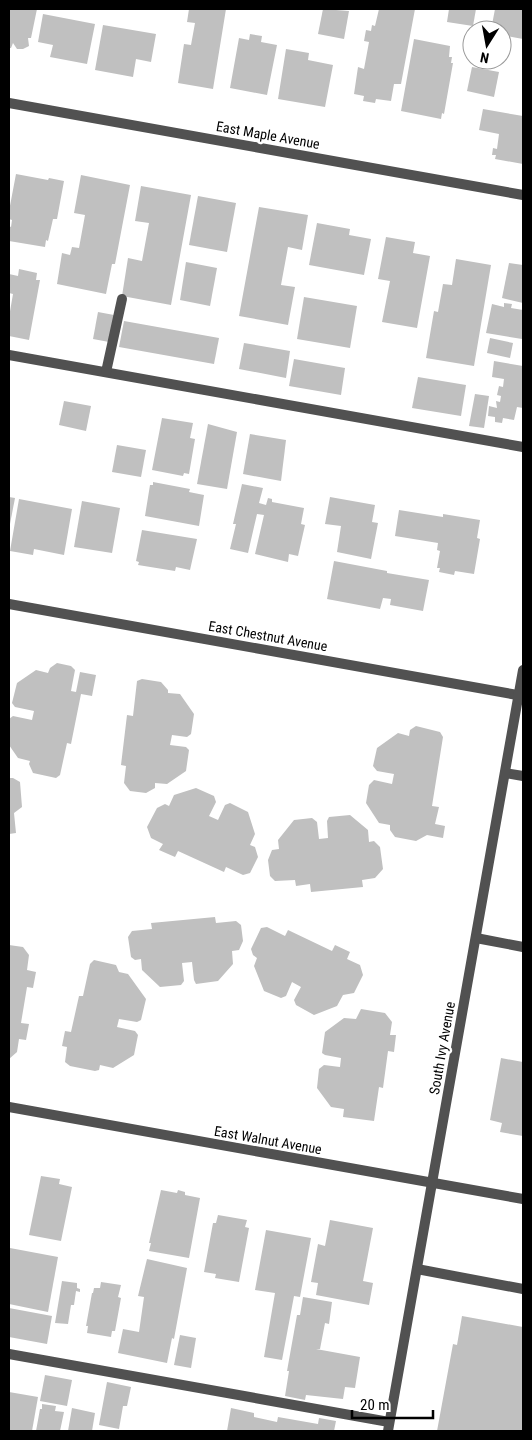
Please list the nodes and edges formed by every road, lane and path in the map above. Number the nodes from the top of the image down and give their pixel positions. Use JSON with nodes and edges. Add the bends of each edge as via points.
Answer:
{"nodes":[{"id":1,"x":9,"y":103,"type":"edge"},
{"id":2,"x":523,"y":195,"type":"edge"},
{"id":3,"x":122,"y":299,"type":"dead end"},
{"id":4,"x":9,"y":355,"type":"edge"},
{"id":5,"x":106,"y":372,"type":"junction"},
{"id":6,"x":523,"y":447,"type":"edge"},
{"id":7,"x":9,"y":604,"type":"edge"},
{"id":8,"x":523,"y":670,"type":"edge"},
{"id":9,"x":521,"y":696,"type":"edge"},
{"id":10,"x":505,"y":772,"type":"junction"},
{"id":11,"x":523,"y":776,"type":"edge"},
{"id":12,"x":476,"y":938,"type":"junction"},
{"id":13,"x":523,"y":947,"type":"edge"},
{"id":14,"x":9,"y":1107,"type":"edge"},
{"id":15,"x":432,"y":1183,"type":"junction"},
{"id":16,"x":523,"y":1199,"type":"edge"},
{"id":17,"x":417,"y":1269,"type":"junction"},
{"id":18,"x":523,"y":1288,"type":"edge"},
{"id":19,"x":9,"y":1354,"type":"edge"},
{"id":20,"x":388,"y":1426,"type":"edge"}],
"edges":[{"from":1,"to":2,"type":"street","name":"East Maple Avenue"},
{"from":3,"to":5,"type":"street"},
{"from":4,"to":5,"type":"street"},
{"from":5,"to":6,"type":"street"},
{"from":7,"to":9,"type":"street","name":"East Chestnut Avenue"},
{"from":8,"to":9,"type":"street","name":"South Ivy Avenue"},
{"from":9,"to":10,"type":"street","name":"South Ivy Avenue"},
{"from":10,"to":11,"type":"street"},
{"from":10,"to":12,"type":"street","name":"South Ivy Avenue"},
{"from":12,"to":13,"type":"street"},
{"from":12,"to":15,"type":"street","name":"South Ivy Avenue"},
{"from":14,"to":15,"type":"street","name":"East Walnut Avenue"},
{"from":15,"to":16,"type":"street","name":"East Walnut Avenue"},
{"from":15,"to":17,"type":"street","name":"South Ivy Avenue"},
{"from":17,"to":18,"type":"street"},
{"from":17,"to":20,"type":"street","name":"South Ivy Avenue"},
{"from":19,"to":20,"type":"street"}]}
